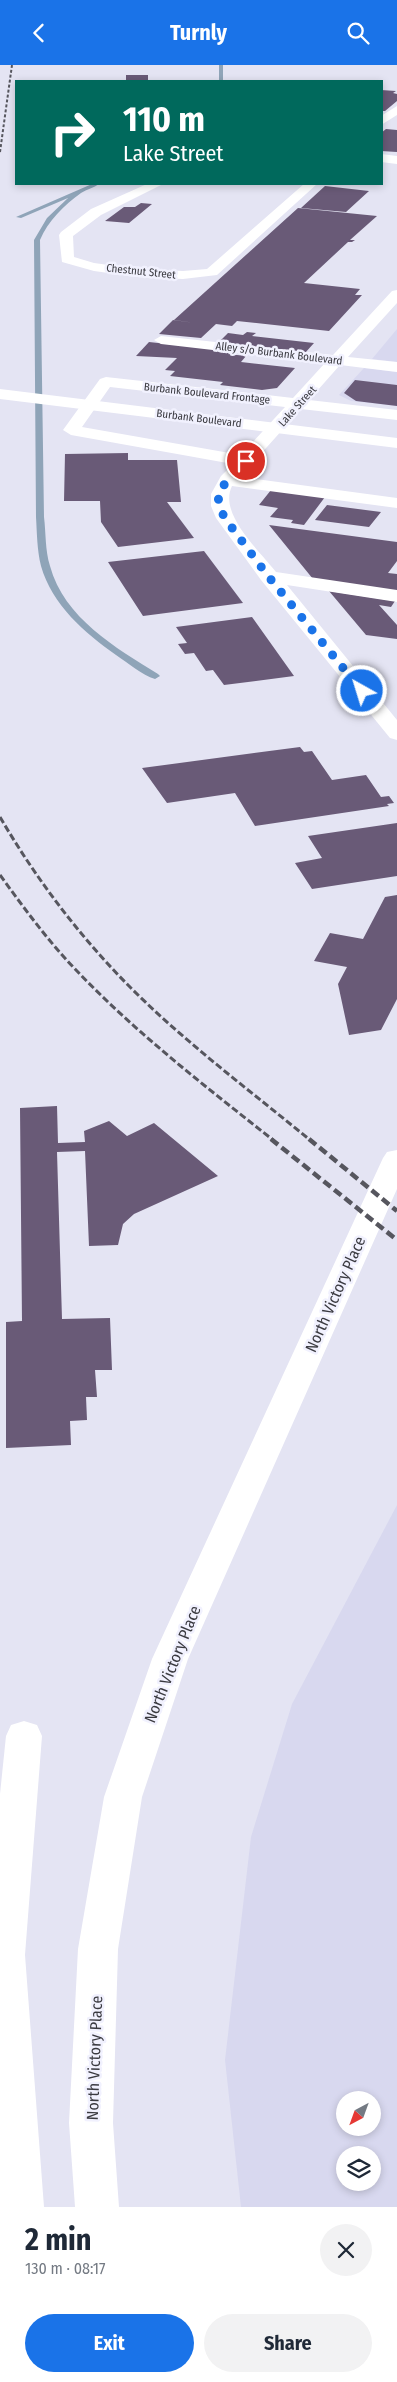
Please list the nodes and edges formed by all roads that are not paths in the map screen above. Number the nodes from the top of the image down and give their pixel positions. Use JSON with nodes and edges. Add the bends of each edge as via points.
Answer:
{"nodes":[{"id":1,"x":397,"y":109,"type":"edge"},
{"id":2,"x":383,"y":120,"type":"edge"},
{"id":3,"x":383,"y":158,"type":"edge"},
{"id":4,"x":397,"y":159,"type":"edge"},
{"id":5,"x":155,"y":185,"type":"edge"},
{"id":6,"x":310,"y":185,"type":"edge"},
{"id":7,"x":397,"y":294,"type":"edge"},
{"id":8,"x":161,"y":340,"type":"dead end"},
{"id":9,"x":337,"y":360,"type":"junction"},
{"id":10,"x":397,"y":367,"type":"edge"},
{"id":11,"x":0,"y":394,"type":"edge"},
{"id":12,"x":300,"y":404,"type":"junction"},
{"id":13,"x":397,"y":415,"type":"edge"},
{"id":14,"x":397,"y":443,"type":"edge"},
{"id":15,"x":246,"y":461,"type":"junction"},
{"id":16,"x":227,"y":480,"type":"junction"},
{"id":17,"x":397,"y":503,"type":"edge"},
{"id":18,"x":268,"y":576,"type":"junction"},
{"id":19,"x":397,"y":596,"type":"edge"},
{"id":20,"x":397,"y":734,"type":"edge"},
{"id":21,"x":397,"y":1158,"type":"edge"},
{"id":22,"x":24,"y":1736,"type":"dead end"},
{"id":23,"x":22,"y":2207,"type":"edge"},
{"id":24,"x":96,"y":2207,"type":"edge"}],
"edges":[{"from":1,"to":2,"type":"street"},
{"from":3,"to":4,"type":"street"},
{"from":5,"to":6,"type":"street","name":"Chestnut Street","via":[[96,212],[66,235],[67,259],[80,265],[151,273],[202,276],[212,273]]},
{"from":7,"to":9,"type":"street","name":"Lake Street"},
{"from":8,"to":9,"type":"street","name":"Alley s/o Burbank Boulevard"},
{"from":9,"to":10,"type":"street","name":"Alley s/o Burbank Boulevard"},
{"from":9,"to":12,"type":"street","name":"Lake Street"},
{"from":11,"to":14,"type":"street","name":"Burbank Boulevard"},
{"from":12,"to":13,"type":"street","name":"Burbank Boulevard Frontage"},
{"from":12,"to":15,"type":"street","name":"Lake Street"},
{"from":12,"to":15,"type":"street","name":"Burbank Boulevard Frontage","via":[[106,382],[71,431]]},
{"from":15,"to":16,"type":"street","name":"Lake Street"},
{"from":16,"to":17,"type":"street"},
{"from":16,"to":18,"type":"street","name":"Lake Street","via":[[218,495],[224,517]]},
{"from":18,"to":19,"type":"street"},
{"from":18,"to":20,"type":"street","name":"Lake Street"},
{"from":21,"to":24,"type":"street","name":"North Victory Place","via":[[170,1659],[123,1797],[98,1949],[91,2123]]},
{"from":22,"to":23,"type":"street","via":[[5,1955]]}]}
